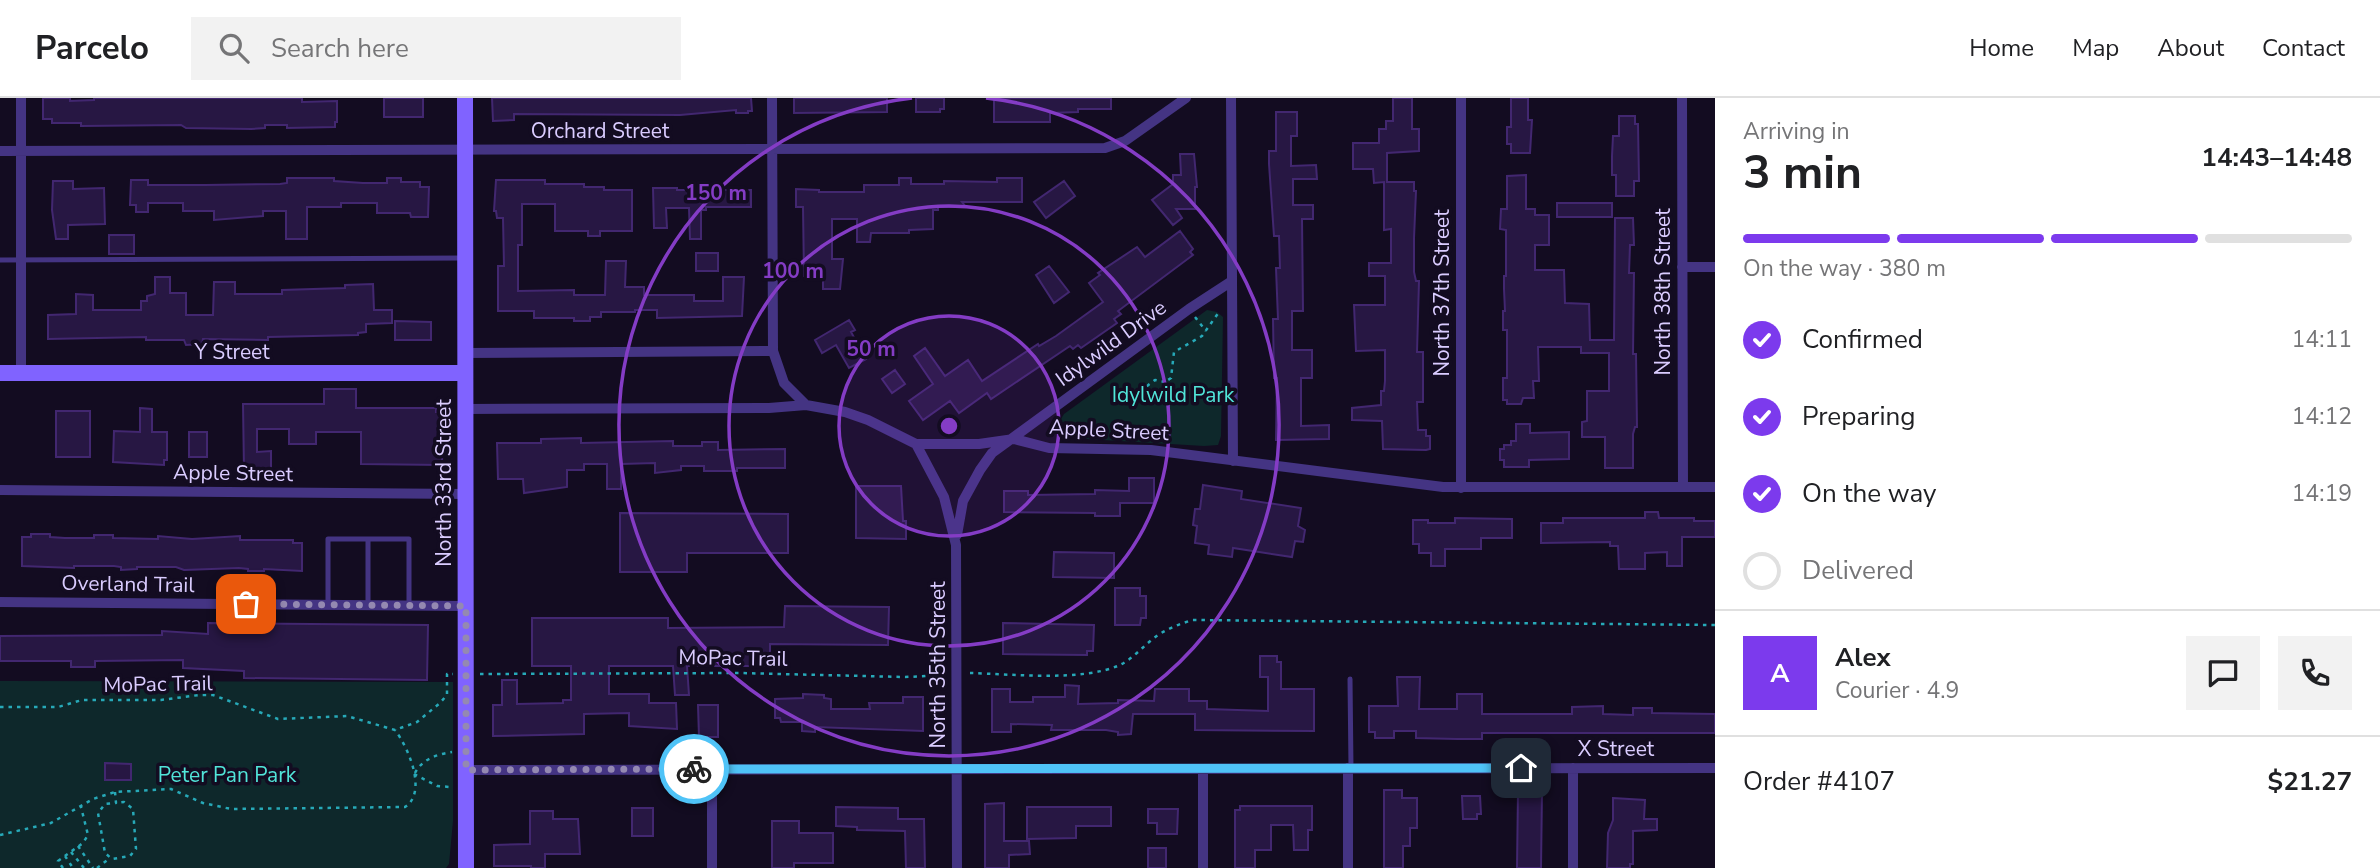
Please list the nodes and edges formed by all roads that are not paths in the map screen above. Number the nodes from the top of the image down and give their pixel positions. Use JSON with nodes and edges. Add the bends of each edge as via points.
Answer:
{"nodes":[{"id":1,"x":21,"y":98,"type":"edge"},
{"id":2,"x":465,"y":98,"type":"edge"},
{"id":3,"x":772,"y":98,"type":"edge"},
{"id":4,"x":1186,"y":98,"type":"edge"},
{"id":5,"x":1231,"y":98,"type":"edge"},
{"id":6,"x":1461,"y":98,"type":"edge"},
{"id":7,"x":1682,"y":98,"type":"edge"},
{"id":8,"x":465,"y":150,"type":"junction"},
{"id":9,"x":772,"y":150,"type":"junction"},
{"id":10,"x":0,"y":151,"type":"edge"},
{"id":11,"x":21,"y":151,"type":"junction"},
{"id":12,"x":465,"y":258,"type":"junction"},
{"id":13,"x":0,"y":260,"type":"edge"},
{"id":14,"x":21,"y":260,"type":"junction"},
{"id":15,"x":1682,"y":267,"type":"junction"},
{"id":16,"x":1715,"y":267,"type":"edge"},
{"id":17,"x":1231,"y":281,"type":"junction"},
{"id":18,"x":773,"y":351,"type":"junction"},
{"id":19,"x":465,"y":353,"type":"junction"},
{"id":20,"x":0,"y":373,"type":"edge"},
{"id":21,"x":21,"y":373,"type":"junction"},
{"id":22,"x":465,"y":373,"type":"junction"},
{"id":23,"x":806,"y":405,"type":"junction"},
{"id":24,"x":465,"y":409,"type":"junction"},
{"id":25,"x":1014,"y":439,"type":"junction"},
{"id":26,"x":916,"y":444,"type":"junction"},
{"id":27,"x":1233,"y":461,"type":"junction"},
{"id":28,"x":1683,"y":487,"type":"junction"},
{"id":29,"x":1715,"y":487,"type":"edge"},
{"id":30,"x":1461,"y":488,"type":"junction"},
{"id":31,"x":0,"y":490,"type":"edge"},
{"id":32,"x":465,"y":494,"type":"junction"},
{"id":33,"x":368,"y":539,"type":"junction"},
{"id":34,"x":956,"y":545,"type":"junction"},
{"id":35,"x":0,"y":602,"type":"edge"},
{"id":36,"x":328,"y":605,"type":"junction"},
{"id":37,"x":368,"y":605,"type":"junction"},
{"id":38,"x":409,"y":606,"type":"junction"},
{"id":39,"x":466,"y":606,"type":"junction"},
{"id":40,"x":1350,"y":679,"type":"dead end"},
{"id":41,"x":1350,"y":768,"type":"junction"},
{"id":42,"x":1573,"y":768,"type":"junction"},
{"id":43,"x":1715,"y":768,"type":"edge"},
{"id":44,"x":712,"y":769,"type":"junction"},
{"id":45,"x":957,"y":769,"type":"junction"},
{"id":46,"x":1203,"y":769,"type":"junction"},
{"id":47,"x":466,"y":770,"type":"junction"},
{"id":48,"x":466,"y":868,"type":"edge"},
{"id":49,"x":712,"y":868,"type":"edge"},
{"id":50,"x":957,"y":868,"type":"edge"},
{"id":51,"x":1203,"y":868,"type":"edge"},
{"id":52,"x":1348,"y":868,"type":"edge"},
{"id":53,"x":1573,"y":868,"type":"edge"}],
"edges":[{"from":1,"to":11,"type":"street"},
{"from":2,"to":8,"type":"main road","name":"North 33rd Street"},
{"from":3,"to":9,"type":"street"},
{"from":4,"to":9,"type":"street","name":"Orchard Street","via":[[1125,141],[1105,148]]},
{"from":5,"to":17,"type":"street"},
{"from":6,"to":30,"type":"street","name":"North 37th Street"},
{"from":7,"to":15,"type":"street","name":"North 38th Street"},
{"from":8,"to":9,"type":"street","name":"Orchard Street"},
{"from":8,"to":11,"type":"street","name":"Orchard Street"},
{"from":8,"to":12,"type":"main road","name":"North 33rd Street"},
{"from":9,"to":18,"type":"street"},
{"from":10,"to":11,"type":"street","name":"Orchard Street"},
{"from":11,"to":14,"type":"street"},
{"from":12,"to":14,"type":"lane"},
{"from":12,"to":19,"type":"main road","name":"North 33rd Street"},
{"from":13,"to":14,"type":"lane"},
{"from":14,"to":21,"type":"street"},
{"from":15,"to":16,"type":"street"},
{"from":15,"to":28,"type":"street","name":"North 38th Street"},
{"from":17,"to":25,"type":"street","name":"Idylwild Drive"},
{"from":17,"to":27,"type":"street"},
{"from":18,"to":19,"type":"street"},
{"from":18,"to":23,"type":"street","via":[[784,383]]},
{"from":19,"to":22,"type":"main road","name":"North 33rd Street"},
{"from":20,"to":21,"type":"main road","name":"Y Street"},
{"from":21,"to":22,"type":"main road","name":"Y Street"},
{"from":22,"to":24,"type":"main road","name":"North 33rd Street"},
{"from":23,"to":24,"type":"street","name":"Apple Street"},
{"from":23,"to":26,"type":"street","name":"Apple Street","via":[[845,412]]},
{"from":24,"to":32,"type":"main road","name":"North 33rd Street"},
{"from":25,"to":26,"type":"street","name":"Apple Street"},
{"from":25,"to":27,"type":"street","name":"Apple Street","via":[[1049,448],[1151,450]]},
{"from":25,"to":34,"type":"street","name":"North 35th Street","via":[[992,453],[970,488],[963,501]]},
{"from":26,"to":34,"type":"street","name":"North 35th Street","via":[[944,497]]},
{"from":27,"to":30,"type":"street","name":"Apple Street"},
{"from":28,"to":29,"type":"street","name":"Apple Street"},
{"from":28,"to":30,"type":"street","name":"Apple Street"},
{"from":31,"to":32,"type":"street","name":"Apple Street"},
{"from":32,"to":39,"type":"main road","name":"North 33rd Street"},
{"from":33,"to":36,"type":"lane","via":[[328,539]]},
{"from":33,"to":37,"type":"lane"},
{"from":33,"to":38,"type":"lane","via":[[409,539]]},
{"from":34,"to":45,"type":"street","name":"North 35th Street"},
{"from":35,"to":36,"type":"street","name":"Overland Trail"},
{"from":36,"to":37,"type":"street","name":"Overland Trail"},
{"from":37,"to":38,"type":"street","name":"Overland Trail"},
{"from":38,"to":39,"type":"street","name":"Overland Trail"},
{"from":39,"to":47,"type":"main road","name":"North 33rd Street"},
{"from":40,"to":41,"type":"lane"},
{"from":41,"to":42,"type":"street","name":"X Street"},
{"from":41,"to":46,"type":"street","name":"X Street"},
{"from":41,"to":52,"type":"street"},
{"from":42,"to":43,"type":"street","name":"X Street"},
{"from":42,"to":53,"type":"street"},
{"from":44,"to":45,"type":"street","name":"X Street"},
{"from":44,"to":47,"type":"street","name":"X Street"},
{"from":44,"to":49,"type":"street"},
{"from":45,"to":46,"type":"street","name":"X Street"},
{"from":45,"to":50,"type":"street","name":"North 35th Street"},
{"from":46,"to":51,"type":"street"},
{"from":47,"to":48,"type":"main road","name":"North 33rd Street"}]}
